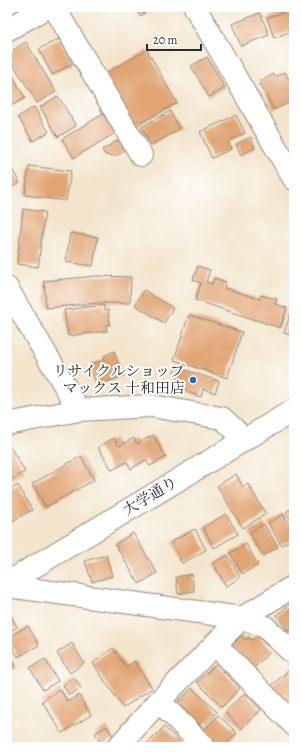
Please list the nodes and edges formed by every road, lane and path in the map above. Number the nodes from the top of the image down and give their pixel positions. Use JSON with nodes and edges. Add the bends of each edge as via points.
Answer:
{"nodes":[{"id":1,"x":47,"y":7,"type":"edge"},
{"id":2,"x":54,"y":7,"type":"edge"},
{"id":3,"x":195,"y":7,"type":"edge"},
{"id":4,"x":23,"y":13,"type":"edge"},
{"id":5,"x":7,"y":30,"type":"edge"},
{"id":6,"x":141,"y":154,"type":"dead end"},
{"id":7,"x":294,"y":179,"type":"edge"},
{"id":8,"x":7,"y":288,"type":"edge"},
{"id":9,"x":79,"y":410,"type":"junction"},
{"id":10,"x":294,"y":410,"type":"edge"},
{"id":11,"x":7,"y":424,"type":"edge"},
{"id":12,"x":246,"y":439,"type":"junction"},
{"id":13,"x":7,"y":584,"type":"edge"},
{"id":14,"x":294,"y":586,"type":"edge"},
{"id":15,"x":242,"y":618,"type":"junction"},
{"id":16,"x":215,"y":644,"type":"junction"},
{"id":17,"x":294,"y":654,"type":"edge"},
{"id":18,"x":159,"y":701,"type":"junction"},
{"id":19,"x":294,"y":725,"type":"edge"},
{"id":20,"x":122,"y":746,"type":"edge"},
{"id":21,"x":204,"y":747,"type":"edge"}],
"edges":[{"from":1,"to":4,"type":"street"},
{"from":2,"to":6,"type":"street"},
{"from":3,"to":7,"type":"street"},
{"from":4,"to":5,"type":"street"},
{"from":8,"to":9,"type":"street"},
{"from":9,"to":11,"type":"street"},
{"from":9,"to":12,"type":"street","via":[[151,406],[222,418]]},
{"from":10,"to":12,"type":"street","name":"大学通り"},
{"from":12,"to":13,"type":"street","name":"大学通り"},
{"from":13,"to":15,"type":"street"},
{"from":14,"to":15,"type":"street"},
{"from":15,"to":16,"type":"street"},
{"from":15,"to":17,"type":"street","via":[[264,626]]},
{"from":16,"to":18,"type":"street"},
{"from":16,"to":19,"type":"street"},
{"from":18,"to":20,"type":"street"},
{"from":18,"to":21,"type":"street"}]}
